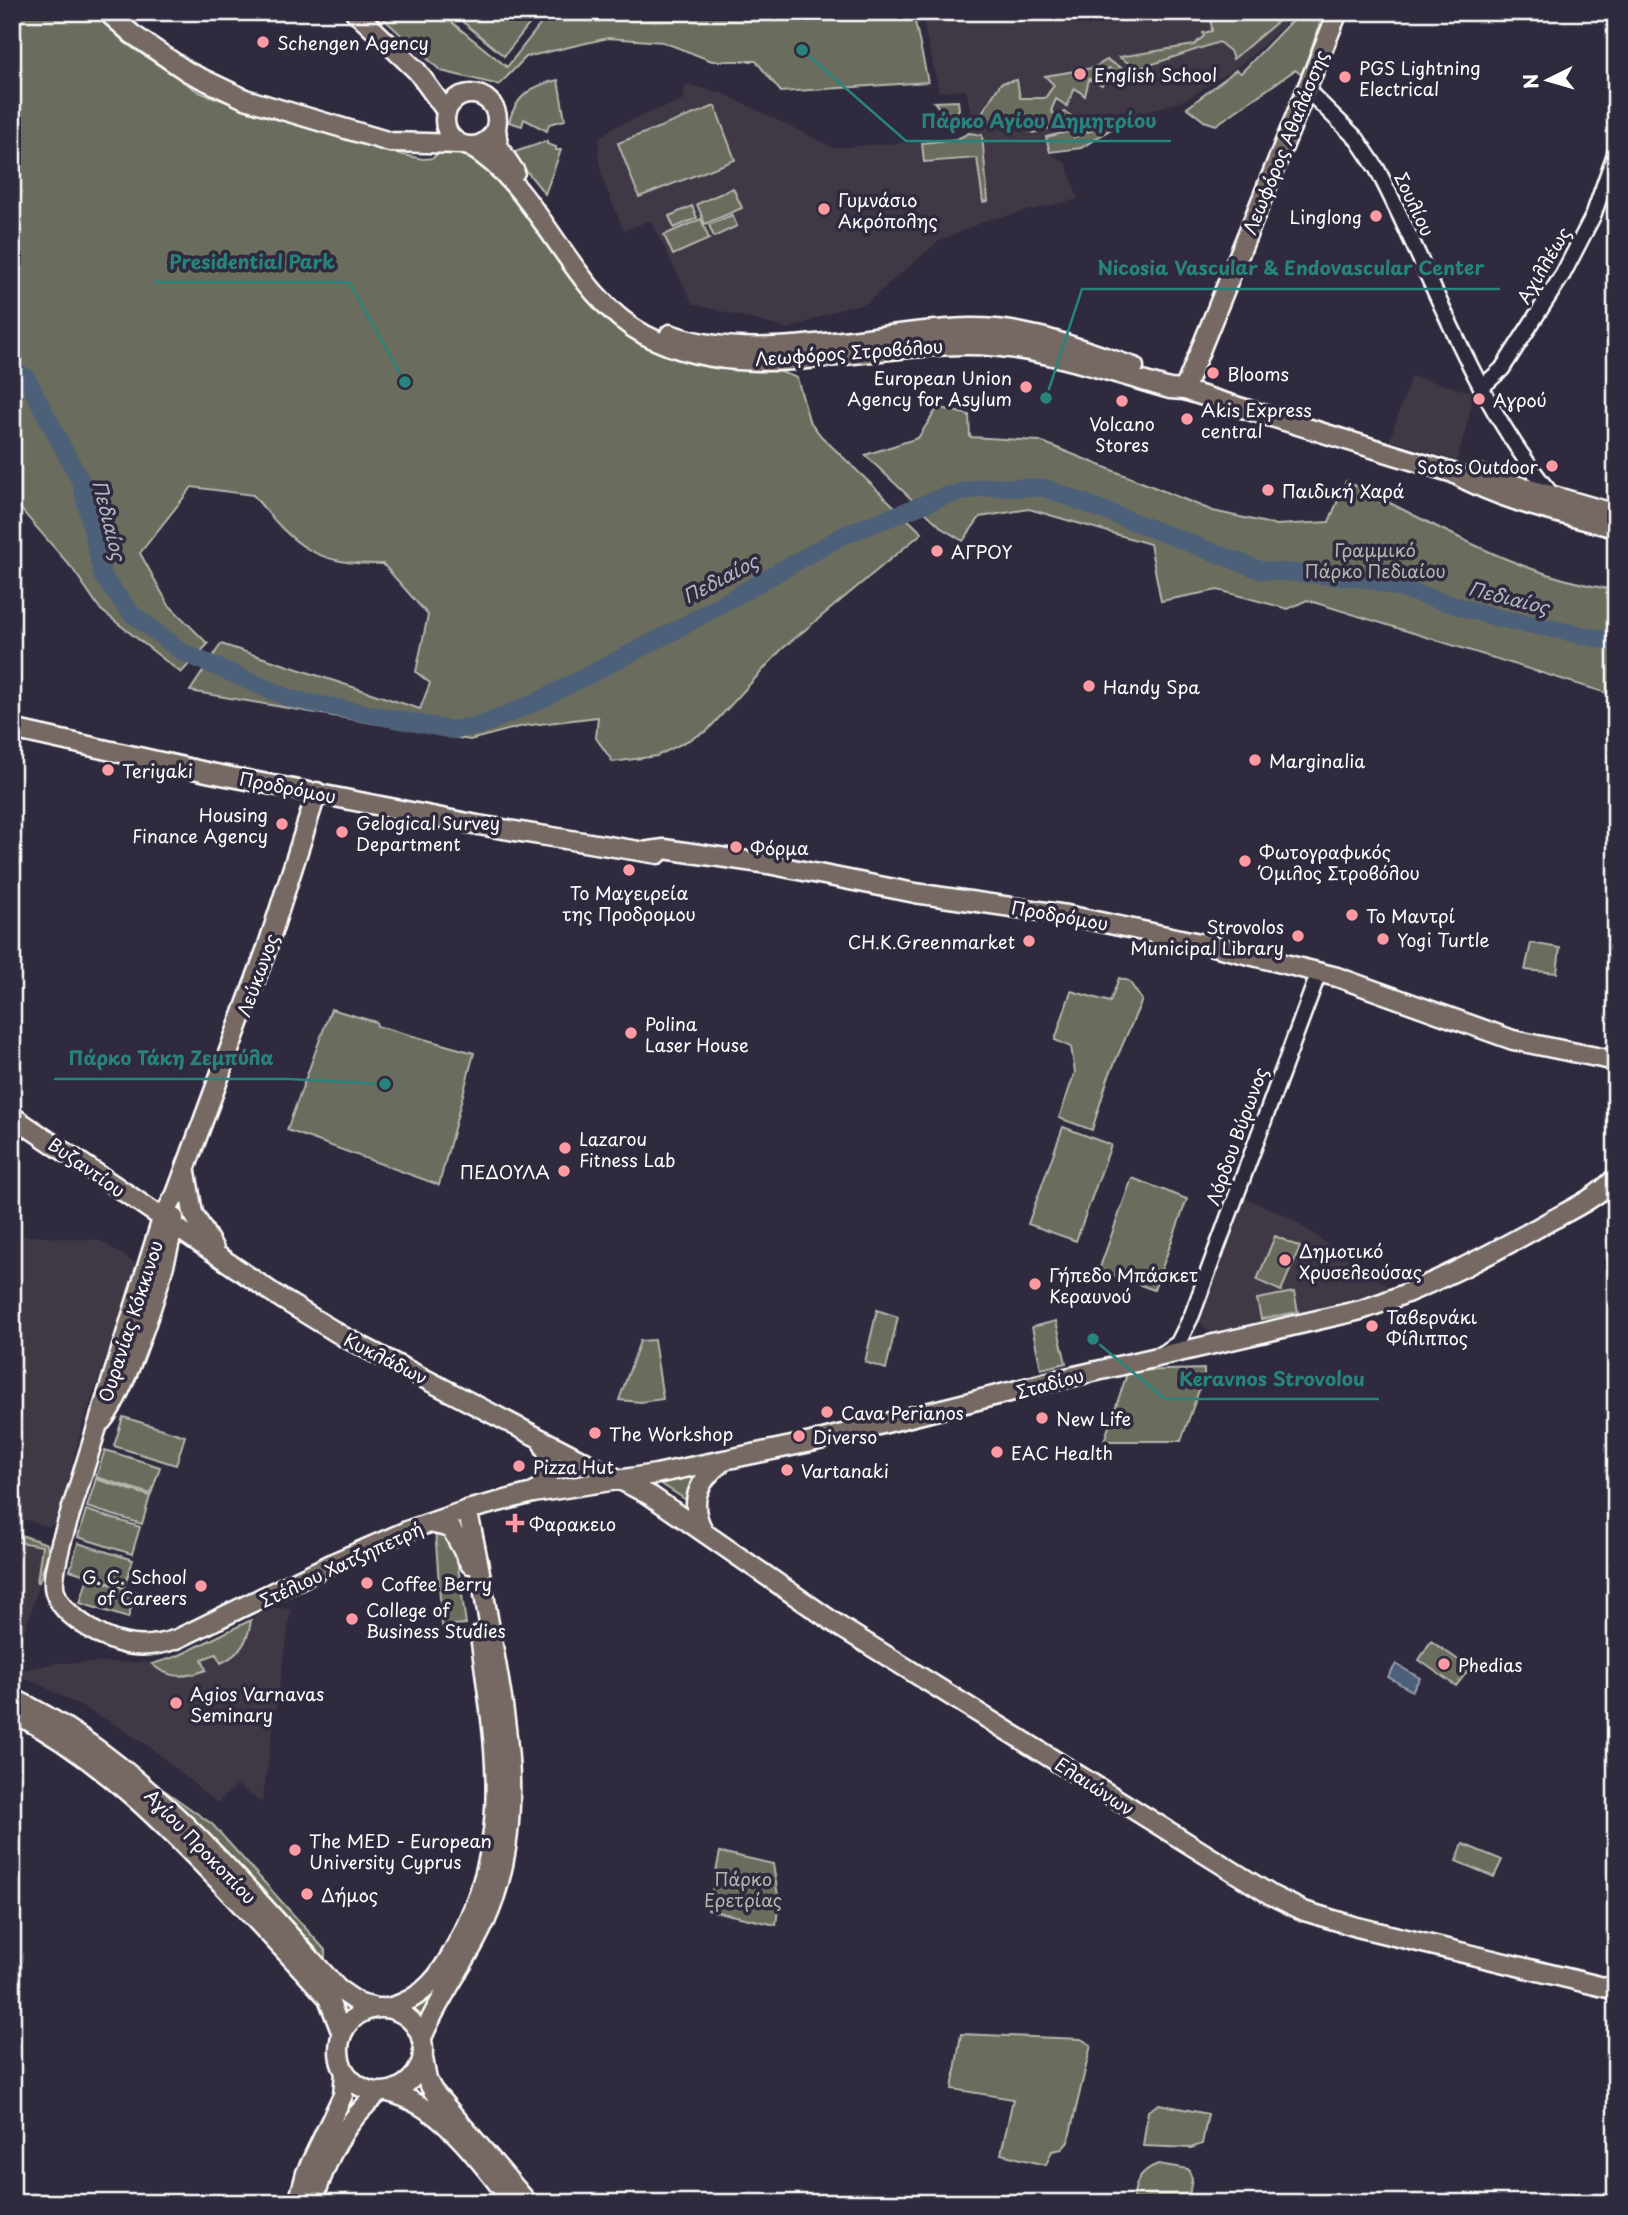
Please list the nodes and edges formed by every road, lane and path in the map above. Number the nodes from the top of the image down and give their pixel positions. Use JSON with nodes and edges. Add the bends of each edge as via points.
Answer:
{"nodes":[{"id":1,"x":107,"y":12,"type":"edge"},
{"id":2,"x":355,"y":12,"type":"edge"},
{"id":3,"x":1338,"y":12,"type":"edge"},
{"id":4,"x":417,"y":71,"type":"junction"},
{"id":5,"x":1305,"y":92,"type":"junction"},
{"id":6,"x":465,"y":94,"type":"junction"},
{"id":7,"x":445,"y":114,"type":"junction"},
{"id":8,"x":496,"y":128,"type":"junction"},
{"id":9,"x":412,"y":143,"type":"junction"},
{"id":10,"x":465,"y":145,"type":"junction"},
{"id":11,"x":1616,"y":151,"type":"edge"},
{"id":12,"x":1034,"y":333,"type":"junction"},
{"id":13,"x":1029,"y":351,"type":"junction"},
{"id":14,"x":1482,"y":387,"type":"junction"},
{"id":15,"x":1184,"y":390,"type":"junction"},
{"id":16,"x":1527,"y":461,"type":"junction"},
{"id":17,"x":1453,"y":473,"type":"junction"},
{"id":18,"x":1513,"y":484,"type":"junction"},
{"id":19,"x":1553,"y":495,"type":"junction"},
{"id":20,"x":1616,"y":514,"type":"edge"},
{"id":21,"x":1616,"y":528,"type":"edge"},
{"id":22,"x":12,"y":729,"type":"edge"},
{"id":23,"x":317,"y":792,"type":"junction"},
{"id":24,"x":1319,"y":972,"type":"junction"},
{"id":25,"x":1616,"y":1061,"type":"edge"},
{"id":26,"x":12,"y":1116,"type":"edge"},
{"id":27,"x":1616,"y":1177,"type":"edge"},
{"id":28,"x":181,"y":1181,"type":"junction"},
{"id":29,"x":130,"y":1197,"type":"junction"},
{"id":30,"x":167,"y":1223,"type":"junction"},
{"id":31,"x":214,"y":1254,"type":"junction"},
{"id":32,"x":164,"y":1260,"type":"junction"},
{"id":33,"x":1192,"y":1315,"type":"junction"},
{"id":34,"x":1219,"y":1342,"type":"junction"},
{"id":35,"x":1157,"y":1356,"type":"junction"},
{"id":36,"x":100,"y":1424,"type":"junction"},
{"id":37,"x":540,"y":1439,"type":"junction"},
{"id":38,"x":723,"y":1461,"type":"junction"},
{"id":39,"x":620,"y":1479,"type":"junction"},
{"id":40,"x":534,"y":1493,"type":"junction"},
{"id":41,"x":506,"y":1499,"type":"junction"},
{"id":42,"x":464,"y":1511,"type":"junction"},
{"id":43,"x":426,"y":1524,"type":"junction"},
{"id":44,"x":703,"y":1530,"type":"junction"},
{"id":45,"x":474,"y":1561,"type":"junction"},
{"id":46,"x":108,"y":1640,"type":"joint"},
{"id":47,"x":12,"y":1698,"type":"edge"},
{"id":48,"x":12,"y":1712,"type":"edge"},
{"id":49,"x":1616,"y":1990,"type":"edge"},
{"id":50,"x":382,"y":2008,"type":"junction"},
{"id":51,"x":342,"y":2034,"type":"junction"},
{"id":52,"x":422,"y":2047,"type":"junction"},
{"id":53,"x":345,"y":2072,"type":"junction"},
{"id":54,"x":384,"y":2092,"type":"junction"},
{"id":55,"x":298,"y":2203,"type":"edge"},
{"id":56,"x":313,"y":2203,"type":"edge"},
{"id":57,"x":513,"y":2203,"type":"edge"},
{"id":58,"x":528,"y":2203,"type":"edge"}],
"edges":[{"from":1,"to":9,"type":"main road","via":[[177,65],[245,99],[381,140]]},
{"from":2,"to":4,"type":"main road"},
{"from":3,"to":5,"type":"main road","name":"Λεωφόρος Αθαλάσσης"},
{"from":4,"to":6,"type":"main road"},
{"from":4,"to":7,"type":"main road"},
{"from":5,"to":14,"type":"street","name":"Σουλίου","via":[[1357,139],[1377,169]]},
{"from":5,"to":15,"type":"main road","name":"Λεωφόρος Αθαλάσσης"},
{"from":6,"to":7,"type":"main road","via":[[451,102]]},
{"from":6,"to":8,"type":"main road","via":[[478,94],[490,101],[497,114]]},
{"from":7,"to":9,"type":"main road"},
{"from":7,"to":10,"type":"main road","via":[[449,135]]},
{"from":8,"to":10,"type":"main road","via":[[484,143]]},
{"from":8,"to":12,"type":"main road","name":"Λεωφόρος Στροβόλου","via":[[507,162],[612,295],[643,321],[671,334],[703,342],[763,346],[943,329]]},
{"from":9,"to":10,"type":"main road"},
{"from":10,"to":13,"type":"main road","name":"Λεωφόρος Στροβόλου","via":[[501,170],[613,310],[642,333],[678,349],[764,361],[962,345]]},
{"from":11,"to":14,"type":"street","name":"Αχιλλέως","via":[[1576,250],[1502,369]]},
{"from":12,"to":13,"type":"main road"},
{"from":12,"to":15,"type":"main road","name":"Λεωφόρος Στροβόλου","via":[[1172,380]]},
{"from":13,"to":15,"type":"main road","name":"Λεωφόρος Στροβόλου"},
{"from":14,"to":16,"type":"street","name":"Σουλίου"},
{"from":15,"to":17,"type":"main road","name":"Λεωφόρος Στροβόλου"},
{"from":16,"to":18,"type":"street","via":[[1526,477]]},
{"from":16,"to":19,"type":"street","name":"Σουλίου"},
{"from":17,"to":18,"type":"main road","name":"Λεωφόρος Στροβόλου","via":[[1475,473]]},
{"from":17,"to":21,"type":"main road","name":"Λεωφόρος Στροβόλου","via":[[1472,484]]},
{"from":18,"to":19,"type":"main road","name":"Λεωφόρος Στροβόλου"},
{"from":19,"to":20,"type":"main road","name":"Λεωφόρος Στροβόλου"},
{"from":22,"to":23,"type":"main road","name":"Προδρόμου"},
{"from":23,"to":24,"type":"main road","name":"Προδρόμου","via":[[478,825],[769,872],[782,867],[915,893],[1067,915]]},
{"from":23,"to":28,"type":"main road","name":"Λεύκωνος","via":[[267,948]]},
{"from":24,"to":25,"type":"main road","name":"Προδρόμου","via":[[1513,1040]]},
{"from":24,"to":33,"type":"street","name":"Λόρδου Βύρωνος"},
{"from":26,"to":29,"type":"main road","name":"Βυζαντίου"},
{"from":27,"to":34,"type":"main road","name":"Σταδίου","via":[[1595,1196],[1524,1236],[1391,1300]]},
{"from":28,"to":29,"type":"main road","via":[[156,1200]]},
{"from":28,"to":30,"type":"main road","name":"Λεύκωνος"},
{"from":28,"to":31,"type":"main road"},
{"from":29,"to":30,"type":"main road","name":"Βυζαντίου"},
{"from":30,"to":31,"type":"main road","name":"Κυκλάδων"},
{"from":30,"to":32,"type":"main road","name":"Ουρανίας Κόκκινου"},
{"from":30,"to":36,"type":"main road","name":"Ουρανίας Κόκκινου","via":[[107,1389]]},
{"from":31,"to":32,"type":"main road","via":[[178,1249]]},
{"from":31,"to":37,"type":"main road","name":"Κυκλάδων","via":[[344,1337]]},
{"from":32,"to":36,"type":"main road","name":"Ουρανίας Κόκκινου","via":[[121,1391]]},
{"from":33,"to":34,"type":"street","via":[[1197,1336]]},
{"from":33,"to":35,"type":"street","name":"Λόρδου Βύρωνος","via":[[1178,1343]]},
{"from":34,"to":35,"type":"main road","name":"Σταδίου"},
{"from":35,"to":38,"type":"main road","name":"Σταδίου"},
{"from":36,"to":46,"type":"main road","name":"Ουρανίας Κόκκινου","via":[[61,1543],[54,1583],[65,1609]]},
{"from":37,"to":39,"type":"main road","name":"Κυκλάδων"},
{"from":37,"to":40,"type":"main road","via":[[552,1466],[550,1476]]},
{"from":38,"to":39,"type":"main road","name":"Σταδίου"},
{"from":38,"to":44,"type":"main road","via":[[705,1477],[696,1495],[696,1514]]},
{"from":39,"to":40,"type":"main road","name":"Στέλιου Χατζηπετρή"},
{"from":39,"to":44,"type":"main road","name":"Ελαιώνων"},
{"from":40,"to":41,"type":"main road","name":"Στέλιου Χατζηπετρή"},
{"from":41,"to":42,"type":"main road","name":"Στέλιου Χατζηπετρή"},
{"from":41,"to":45,"type":"main road","via":[[483,1520]]},
{"from":42,"to":43,"type":"main road","name":"Στέλιου Χατζηπετρή"},
{"from":42,"to":45,"type":"main road"},
{"from":43,"to":45,"type":"main road","via":[[451,1528]]},
{"from":43,"to":46,"type":"main road","name":"Στέλιου Χατζηπετρή","via":[[335,1562],[170,1642],[143,1647]]},
{"from":44,"to":49,"type":"main road","name":"Ελαιώνων","via":[[842,1628],[1277,1898],[1357,1927]]},
{"from":45,"to":50,"type":"main road","via":[[498,1784],[492,1853],[470,1920],[433,1982],[416,1999]]},
{"from":45,"to":52,"type":"main road","via":[[508,1737],[512,1787],[508,1844],[494,1898],[446,1987]]},
{"from":47,"to":50,"type":"main road","name":"Αγίου Προκοπίου","via":[[68,1729],[139,1782],[338,1990],[360,2004]]},
{"from":48,"to":51,"type":"main road","name":"Αγίου Προκοπίου","via":[[62,1740],[144,1804],[328,1998]]},
{"from":50,"to":51,"type":"main road","via":[[359,2014]]},
{"from":50,"to":52,"type":"main road","via":[[409,2018]]},
{"from":51,"to":53,"type":"main road","via":[[339,2047]]},
{"from":52,"to":54,"type":"main road","via":[[420,2067],[407,2084]]},
{"from":52,"to":58,"type":"main road","via":[[426,2080],[433,2091]]},
{"from":53,"to":54,"type":"main road","via":[[367,2090]]},
{"from":53,"to":55,"type":"main road","via":[[343,2095],[309,2167]]},
{"from":54,"to":56,"type":"main road","via":[[355,2114],[341,2134]]},
{"from":54,"to":57,"type":"main road","via":[[412,2099],[430,2110]]}]}
